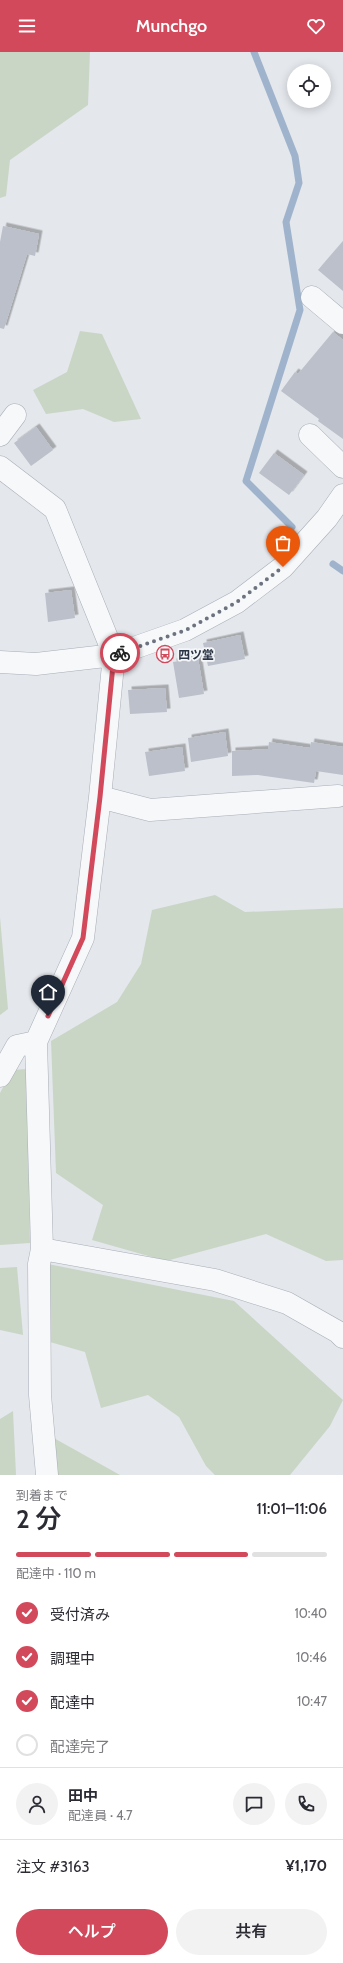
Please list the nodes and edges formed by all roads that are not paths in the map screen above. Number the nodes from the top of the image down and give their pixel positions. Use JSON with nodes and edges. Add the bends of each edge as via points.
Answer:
{"nodes":[{"id":1,"x":312,"y":297,"type":"dead end"},
{"id":2,"x":343,"y":323,"type":"edge"},
{"id":3,"x":15,"y":415,"type":"dead end"},
{"id":4,"x":0,"y":435,"type":"edge"},
{"id":5,"x":310,"y":435,"type":"dead end"},
{"id":6,"x":0,"y":467,"type":"edge"},
{"id":7,"x":343,"y":467,"type":"edge"},
{"id":8,"x":343,"y":495,"type":"edge"},
{"id":9,"x":114,"y":655,"type":"junction"},
{"id":10,"x":0,"y":662,"type":"edge"},
{"id":11,"x":338,"y":796,"type":"dead end"},
{"id":12,"x":100,"y":797,"type":"junction"},
{"id":13,"x":36,"y":1042,"type":"junction"},
{"id":14,"x":0,"y":1076,"type":"edge"},
{"id":15,"x":42,"y":1249,"type":"junction"},
{"id":16,"x":343,"y":1337,"type":"edge"},
{"id":17,"x":46,"y":1475,"type":"edge"}],
"edges":[{"from":1,"to":2,"type":"street"},
{"from":3,"to":4,"type":"street"},
{"from":5,"to":7,"type":"street"},
{"from":6,"to":9,"type":"street","via":[[55,510]]},
{"from":8,"to":9,"type":"street","via":[[327,518],[283,567],[237,602],[186,630]]},
{"from":9,"to":10,"type":"street","via":[[36,664]]},
{"from":9,"to":12,"type":"street"},
{"from":11,"to":12,"type":"street","via":[[150,810]]},
{"from":12,"to":13,"type":"street","via":[[83,938]]},
{"from":13,"to":14,"type":"street","via":[[17,1046]]},
{"from":13,"to":15,"type":"street"},
{"from":15,"to":16,"type":"street","via":[[215,1280],[287,1303]]},
{"from":15,"to":17,"type":"street","via":[[39,1264],[40,1395]]}]}
